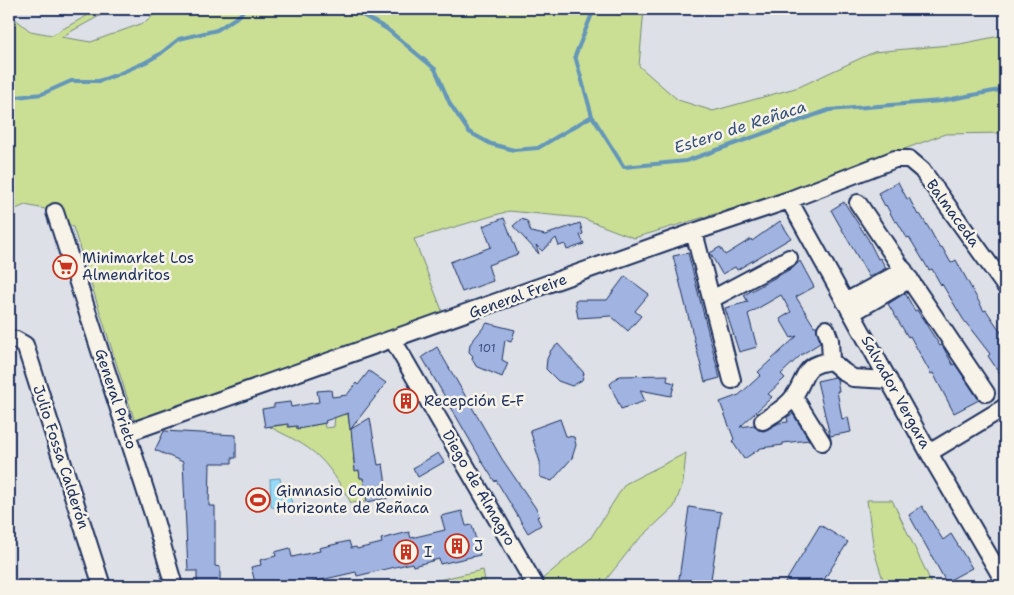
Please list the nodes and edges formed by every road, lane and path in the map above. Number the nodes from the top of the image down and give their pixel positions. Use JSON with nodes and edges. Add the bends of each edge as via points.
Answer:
{"nodes":[{"id":1,"x":909,"y":159,"type":"joint"},
{"id":2,"x":789,"y":200,"type":"junction"},
{"id":3,"x":858,"y":203,"type":"dead end"},
{"id":4,"x":54,"y":212,"type":"dead end"},
{"id":5,"x":694,"y":232,"type":"junction"},
{"id":6,"x":789,"y":258,"type":"dead end"},
{"id":7,"x":1000,"y":266,"type":"edge"},
{"id":8,"x":907,"y":275,"type":"junction"},
{"id":9,"x":1005,"y":286,"type":"edge"},
{"id":10,"x":712,"y":299,"type":"junction"},
{"id":11,"x":848,"y":307,"type":"junction"},
{"id":12,"x":826,"y":329,"type":"dead end"},
{"id":13,"x":9,"y":339,"type":"edge"},
{"id":14,"x":393,"y":340,"type":"junction"},
{"id":15,"x":831,"y":361,"type":"junction"},
{"id":16,"x":732,"y":380,"type":"dead end"},
{"id":17,"x":889,"y":380,"type":"junction"},
{"id":18,"x":986,"y":393,"type":"dead end"},
{"id":19,"x":794,"y":397,"type":"junction"},
{"id":20,"x":1005,"y":407,"type":"edge"},
{"id":21,"x":763,"y":422,"type":"dead end"},
{"id":22,"x":127,"y":433,"type":"junction"},
{"id":23,"x":822,"y":442,"type":"dead end"},
{"id":24,"x":929,"y":452,"type":"junction"},
{"id":25,"x":1005,"y":583,"type":"edge"},
{"id":26,"x":535,"y":585,"type":"dead end"},
{"id":27,"x":102,"y":586,"type":"edge"},
{"id":28,"x":174,"y":586,"type":"edge"}],
"edges":[{"from":1,"to":2,"type":"street","name":"General Freire","via":[[895,159]]},
{"from":1,"to":7,"type":"street","name":"Balmaceda","via":[[922,170]]},
{"from":2,"to":5,"type":"street","name":"General Freire"},
{"from":2,"to":11,"type":"street","name":"Salvador Vergara"},
{"from":3,"to":8,"type":"street"},
{"from":4,"to":22,"type":"street","name":"General Prieto"},
{"from":5,"to":10,"type":"street"},
{"from":5,"to":14,"type":"street","name":"General Freire"},
{"from":6,"to":10,"type":"street"},
{"from":7,"to":9,"type":"street","name":"Balmaceda"},
{"from":8,"to":11,"type":"street"},
{"from":8,"to":18,"type":"street"},
{"from":10,"to":16,"type":"street"},
{"from":11,"to":17,"type":"street","name":"Salvador Vergara"},
{"from":12,"to":15,"type":"street"},
{"from":13,"to":27,"type":"street","name":"Julio Fossa Calderón","via":[[25,345]]},
{"from":14,"to":22,"type":"street","name":"General Freire"},
{"from":14,"to":26,"type":"street","name":"Diego de Almagro"},
{"from":15,"to":17,"type":"street","via":[[853,378]]},
{"from":15,"to":19,"type":"street","via":[[813,365]]},
{"from":17,"to":24,"type":"street","name":"Salvador Vergara"},
{"from":19,"to":21,"type":"street"},
{"from":19,"to":23,"type":"street"},
{"from":20,"to":24,"type":"street"},
{"from":22,"to":28,"type":"street","name":"General Prieto"},
{"from":24,"to":25,"type":"street","name":"Salvador Vergara"}]}
